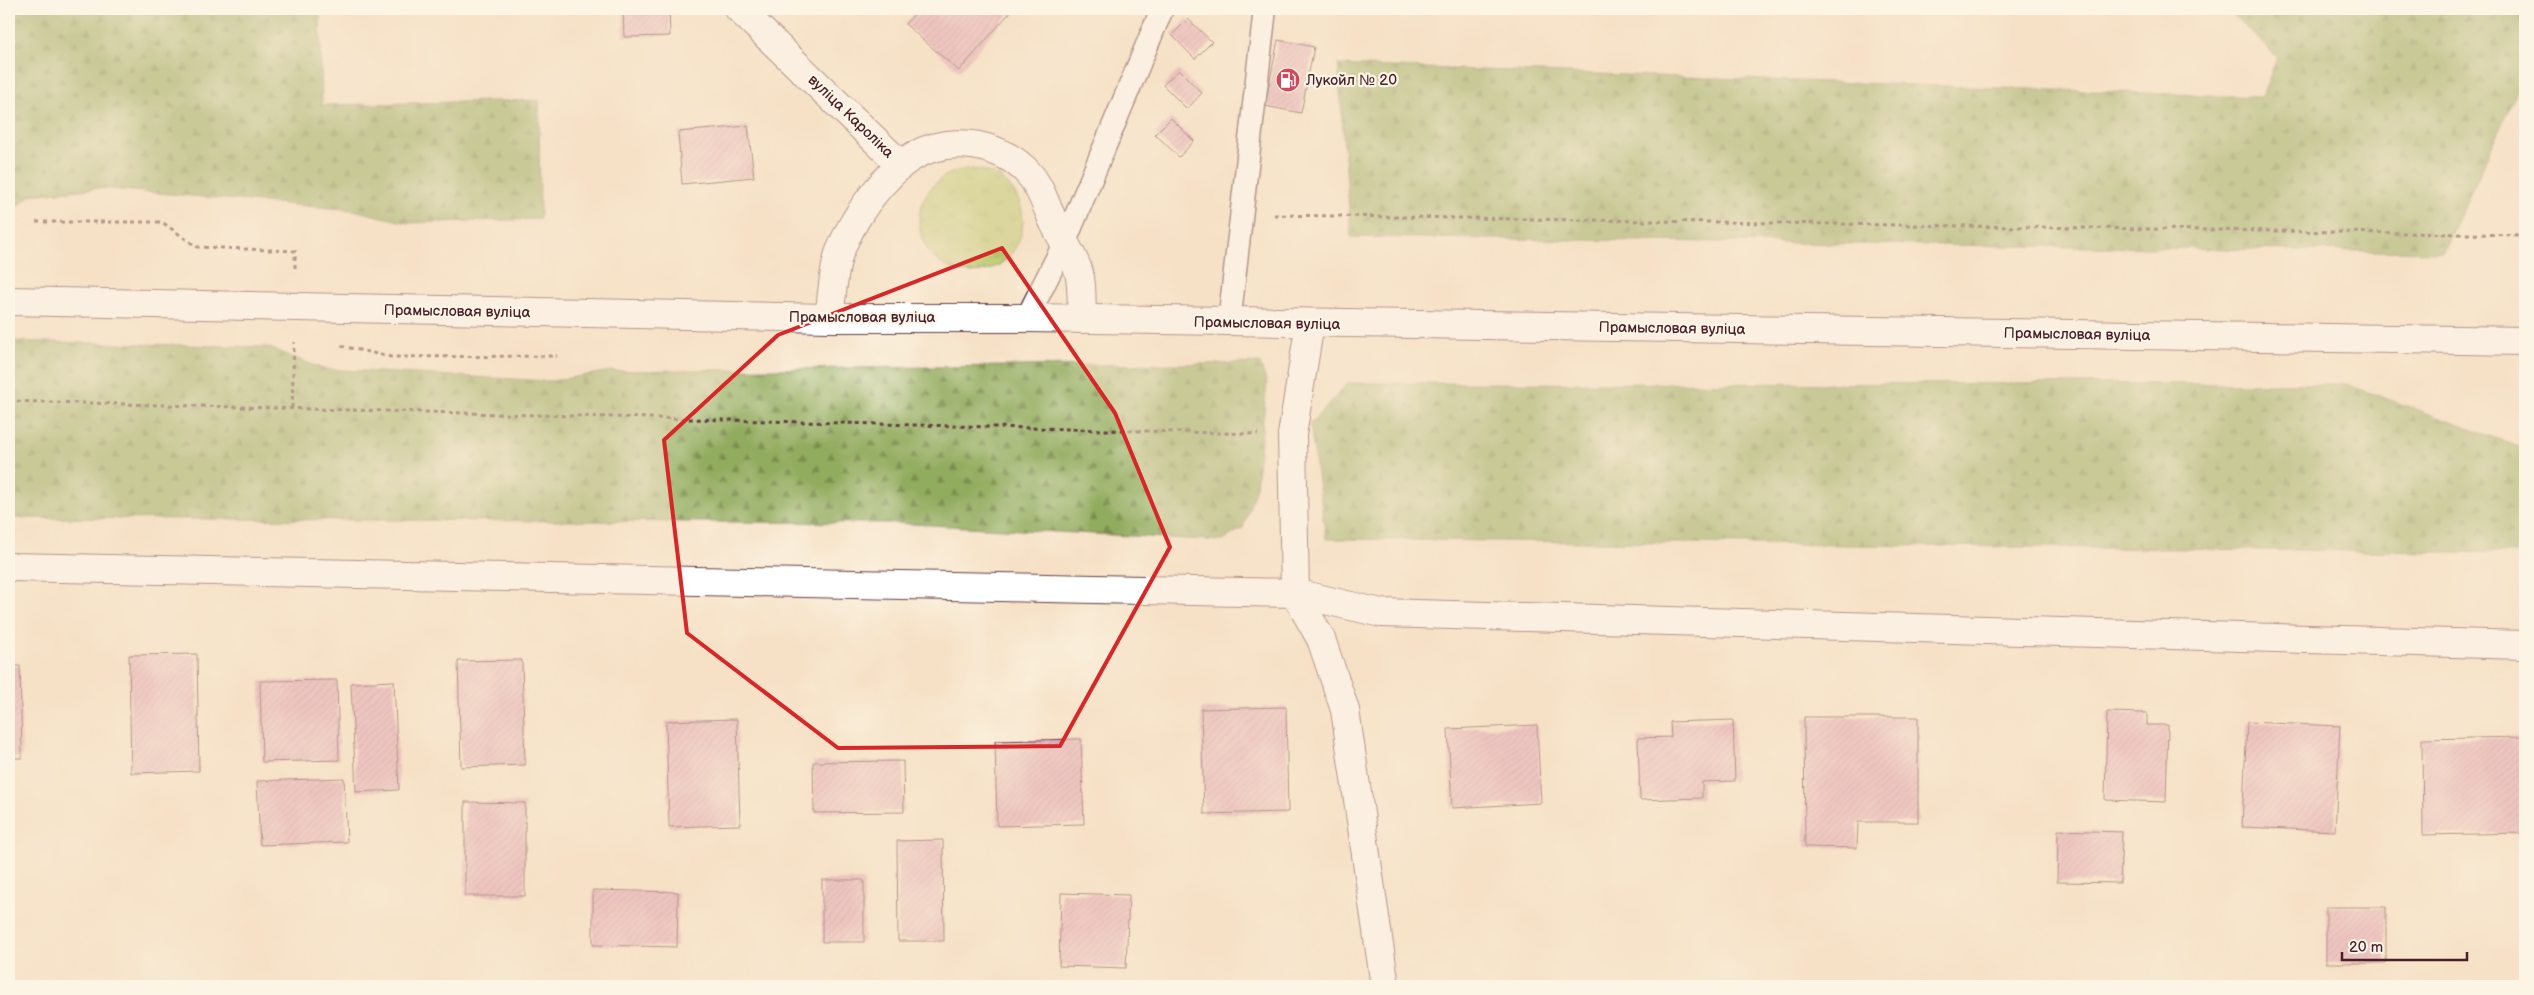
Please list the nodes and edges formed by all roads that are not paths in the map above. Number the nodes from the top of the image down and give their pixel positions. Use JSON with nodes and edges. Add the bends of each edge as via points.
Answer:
{"nodes":[{"id":1,"x":739,"y":9,"type":"edge"},
{"id":2,"x":1162,"y":9,"type":"edge"},
{"id":3,"x":1265,"y":9,"type":"edge"},
{"id":4,"x":901,"y":165,"type":"junction"},
{"id":5,"x":1064,"y":244,"type":"junction"},
{"id":6,"x":9,"y":301,"type":"edge"},
{"id":7,"x":829,"y":318,"type":"junction"},
{"id":8,"x":1027,"y":318,"type":"junction"},
{"id":9,"x":1082,"y":319,"type":"junction"},
{"id":10,"x":1229,"y":323,"type":"junction"},
{"id":11,"x":1310,"y":323,"type":"junction"},
{"id":12,"x":2525,"y":341,"type":"edge"},
{"id":13,"x":9,"y":567,"type":"edge"},
{"id":14,"x":1295,"y":593,"type":"junction"},
{"id":15,"x":2525,"y":646,"type":"edge"},
{"id":16,"x":1385,"y":986,"type":"edge"}],
"edges":[{"from":1,"to":4,"type":"street","name":"вуліца Кароліка"},
{"from":2,"to":5,"type":"lane"},
{"from":3,"to":10,"type":"lane"},
{"from":4,"to":5,"type":"street","via":[[918,154],[943,145],[977,144],[1002,154],[1018,163],[1032,177]]},
{"from":4,"to":7,"type":"street","name":"вуліца Кароліка","via":[[859,213],[839,253]]},
{"from":5,"to":8,"type":"lane"},
{"from":5,"to":9,"type":"street","via":[[1080,274]]},
{"from":6,"to":7,"type":"street","name":"Прамысловая вуліца"},
{"from":7,"to":8,"type":"street","name":"Прамысловая вуліца"},
{"from":8,"to":9,"type":"street","name":"Прамысловая вуліца"},
{"from":9,"to":10,"type":"street","name":"Прамысловая вуліца"},
{"from":10,"to":11,"type":"street","name":"Прамысловая вуліца"},
{"from":11,"to":12,"type":"street","name":"Прамысловая вуліца"},
{"from":11,"to":14,"type":"street","via":[[1292,435]]},
{"from":13,"to":14,"type":"street"},
{"from":14,"to":15,"type":"street","via":[[1381,613]]},
{"from":14,"to":16,"type":"street","via":[[1321,639],[1345,710]]}]}
